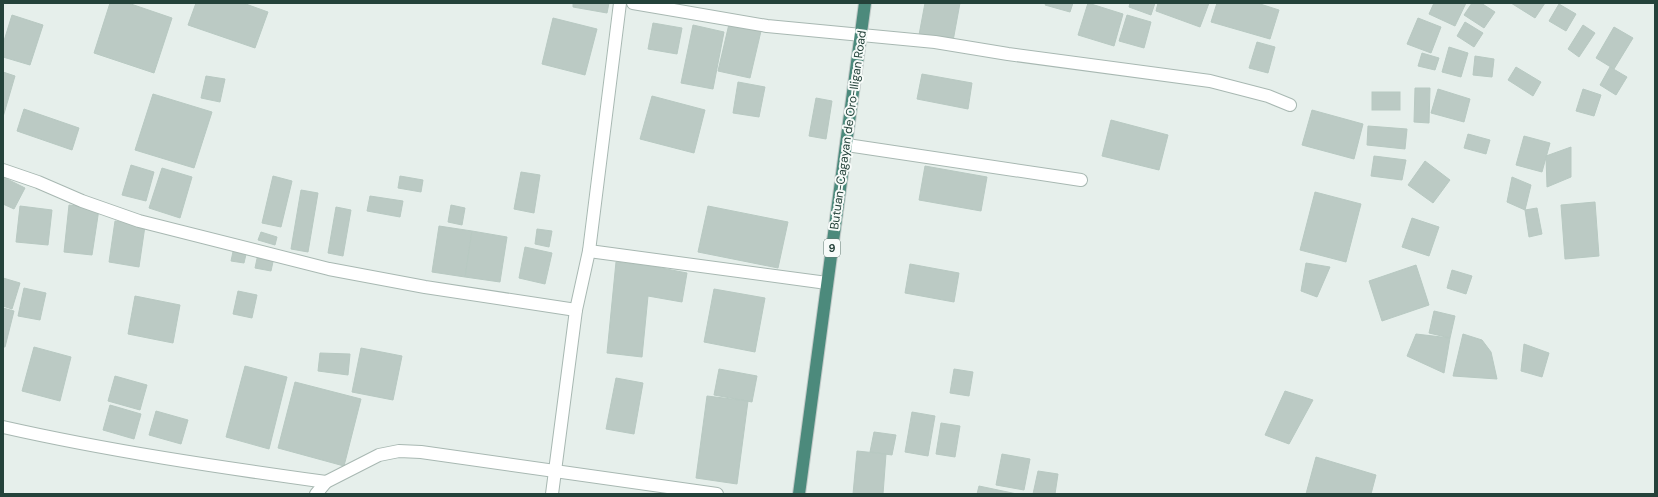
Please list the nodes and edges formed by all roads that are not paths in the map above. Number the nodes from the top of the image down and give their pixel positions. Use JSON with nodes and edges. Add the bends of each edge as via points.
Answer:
{"nodes":[{"id":1,"x":620,"y":3,"type":"edge"},
{"id":2,"x":633,"y":3,"type":"edge"},
{"id":3,"x":865,"y":3,"type":"edge"},
{"id":4,"x":861,"y":35,"type":"junction"},
{"id":5,"x":1290,"y":105,"type":"dead end"},
{"id":6,"x":847,"y":145,"type":"junction"},
{"id":7,"x":3,"y":170,"type":"edge"},
{"id":8,"x":1081,"y":180,"type":"dead end"},
{"id":9,"x":589,"y":252,"type":"junction"},
{"id":10,"x":827,"y":283,"type":"junction"},
{"id":11,"x":576,"y":310,"type":"junction"},
{"id":12,"x":3,"y":427,"type":"edge"},
{"id":13,"x":555,"y":472,"type":"junction"},
{"id":14,"x":326,"y":482,"type":"junction"},
{"id":15,"x":316,"y":494,"type":"edge"},
{"id":16,"x":552,"y":494,"type":"edge"},
{"id":17,"x":717,"y":494,"type":"edge"},
{"id":18,"x":799,"y":494,"type":"edge"}],
"edges":[{"from":1,"to":9,"type":"street"},
{"from":2,"to":4,"type":"street","via":[[767,26]]},
{"from":3,"to":4,"type":"highway","name":"Butuan-Cagayan de Oro-Iligan Road","number":"9"},
{"from":4,"to":5,"type":"street","via":[[935,42],[1210,81],[1268,96]]},
{"from":4,"to":6,"type":"highway","name":"Butuan-Cagayan de Oro-Iligan Road","number":"9"},
{"from":6,"to":8,"type":"street"},
{"from":6,"to":10,"type":"highway","name":"Butuan-Cagayan de Oro-Iligan Road","number":"9"},
{"from":7,"to":11,"type":"street","via":[[139,221],[329,269],[425,287]]},
{"from":9,"to":10,"type":"street"},
{"from":9,"to":11,"type":"street"},
{"from":10,"to":18,"type":"highway","name":"Butuan-Cagayan de Oro-Iligan Road","number":"9"},
{"from":11,"to":13,"type":"street"},
{"from":12,"to":14,"type":"street","via":[[206,466]]},
{"from":13,"to":14,"type":"street","via":[[399,451],[380,456]]},
{"from":13,"to":16,"type":"street"},
{"from":13,"to":17,"type":"street"},
{"from":14,"to":15,"type":"street"}]}
